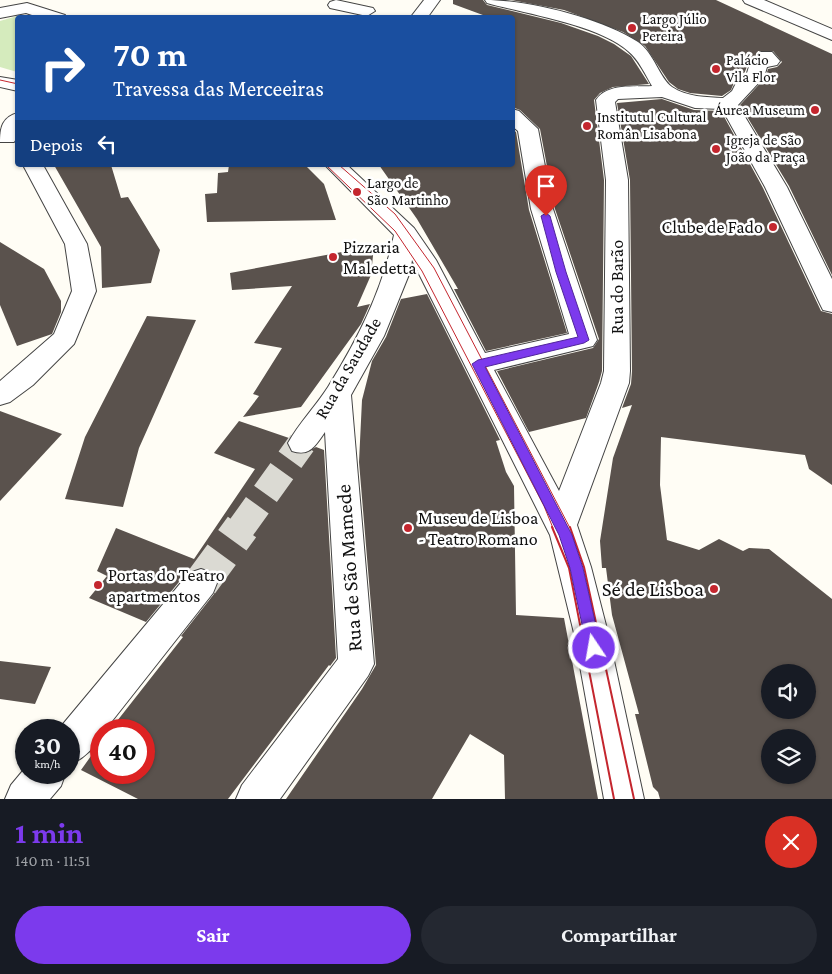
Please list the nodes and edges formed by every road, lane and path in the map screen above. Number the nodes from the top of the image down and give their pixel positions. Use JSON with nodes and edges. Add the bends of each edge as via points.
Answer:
{"nodes":[{"id":1,"x":432,"y":0,"type":"edge"},
{"id":2,"x":493,"y":0,"type":"edge"},
{"id":3,"x":751,"y":0,"type":"edge"},
{"id":4,"x":335,"y":4,"type":"edge"},
{"id":5,"x":367,"y":11,"type":"dead end"},
{"id":6,"x":1,"y":13,"type":"dead end"},
{"id":7,"x":49,"y":15,"type":"edge"},
{"id":8,"x":420,"y":15,"type":"edge"},
{"id":9,"x":832,"y":35,"type":"edge"},
{"id":10,"x":766,"y":56,"type":"dead end"},
{"id":11,"x":0,"y":82,"type":"edge"},
{"id":12,"x":15,"y":85,"type":"edge"},
{"id":13,"x":664,"y":90,"type":"junction"},
{"id":14,"x":728,"y":104,"type":"junction"},
{"id":15,"x":515,"y":118,"type":"edge"},
{"id":16,"x":15,"y":122,"type":"edge"},
{"id":17,"x":8,"y":141,"type":"edge"},
{"id":18,"x":34,"y":167,"type":"edge"},
{"id":19,"x":337,"y":167,"type":"edge"},
{"id":20,"x":406,"y":233,"type":"junction"},
{"id":21,"x":825,"y":276,"type":"edge"},
{"id":22,"x":832,"y":304,"type":"edge"},
{"id":23,"x":478,"y":364,"type":"junction"},
{"id":24,"x":337,"y":394,"type":"junction"},
{"id":25,"x":0,"y":395,"type":"edge"},
{"id":26,"x":302,"y":443,"type":"tunnel mouth"},
{"id":27,"x":561,"y":525,"type":"junction"},
{"id":28,"x":201,"y":583,"type":"tunnel mouth"},
{"id":29,"x":80,"y":732,"type":"edge"},
{"id":30,"x":37,"y":784,"type":"edge"},
{"id":31,"x":25,"y":799,"type":"edge"},
{"id":32,"x":256,"y":799,"type":"edge"},
{"id":33,"x":624,"y":799,"type":"edge"}],
"edges":[{"from":1,"to":8,"type":"street"},
{"from":2,"to":13,"type":"street","via":[[592,26],[617,37],[645,58]]},
{"from":3,"to":9,"type":"street"},
{"from":4,"to":5,"type":"street"},
{"from":6,"to":7,"type":"street","via":[[27,8]]},
{"from":10,"to":14,"type":"street","via":[[771,61],[758,64],[758,73]]},
{"from":11,"to":12,"type":"street"},
{"from":13,"to":14,"type":"street","via":[[696,102]]},
{"from":13,"to":27,"type":"street","name":"Rua do Barão","via":[[613,94],[605,100],[617,180],[618,371]]},
{"from":14,"to":21,"type":"street"},
{"from":15,"to":23,"type":"street","via":[[528,129],[530,161],[584,340]]},
{"from":16,"to":17,"type":"street"},
{"from":18,"to":25,"type":"street","via":[[76,244],[84,291],[65,338]]},
{"from":19,"to":20,"type":"street"},
{"from":20,"to":23,"type":"street","via":[[424,260]]},
{"from":20,"to":24,"type":"street","name":"Rua da Saudade","via":[[398,272],[371,336]]},
{"from":21,"to":22,"type":"street"},
{"from":23,"to":27,"type":"street"},
{"from":24,"to":26,"type":"street","name":"Rua da Saudade"},
{"from":24,"to":32,"type":"street","name":"Rua de São Mamede","via":[[356,664]]},
{"from":27,"to":33,"type":"street","via":[[576,568]]},
{"from":28,"to":29,"type":"street"},
{"from":30,"to":31,"type":"street"}]}
